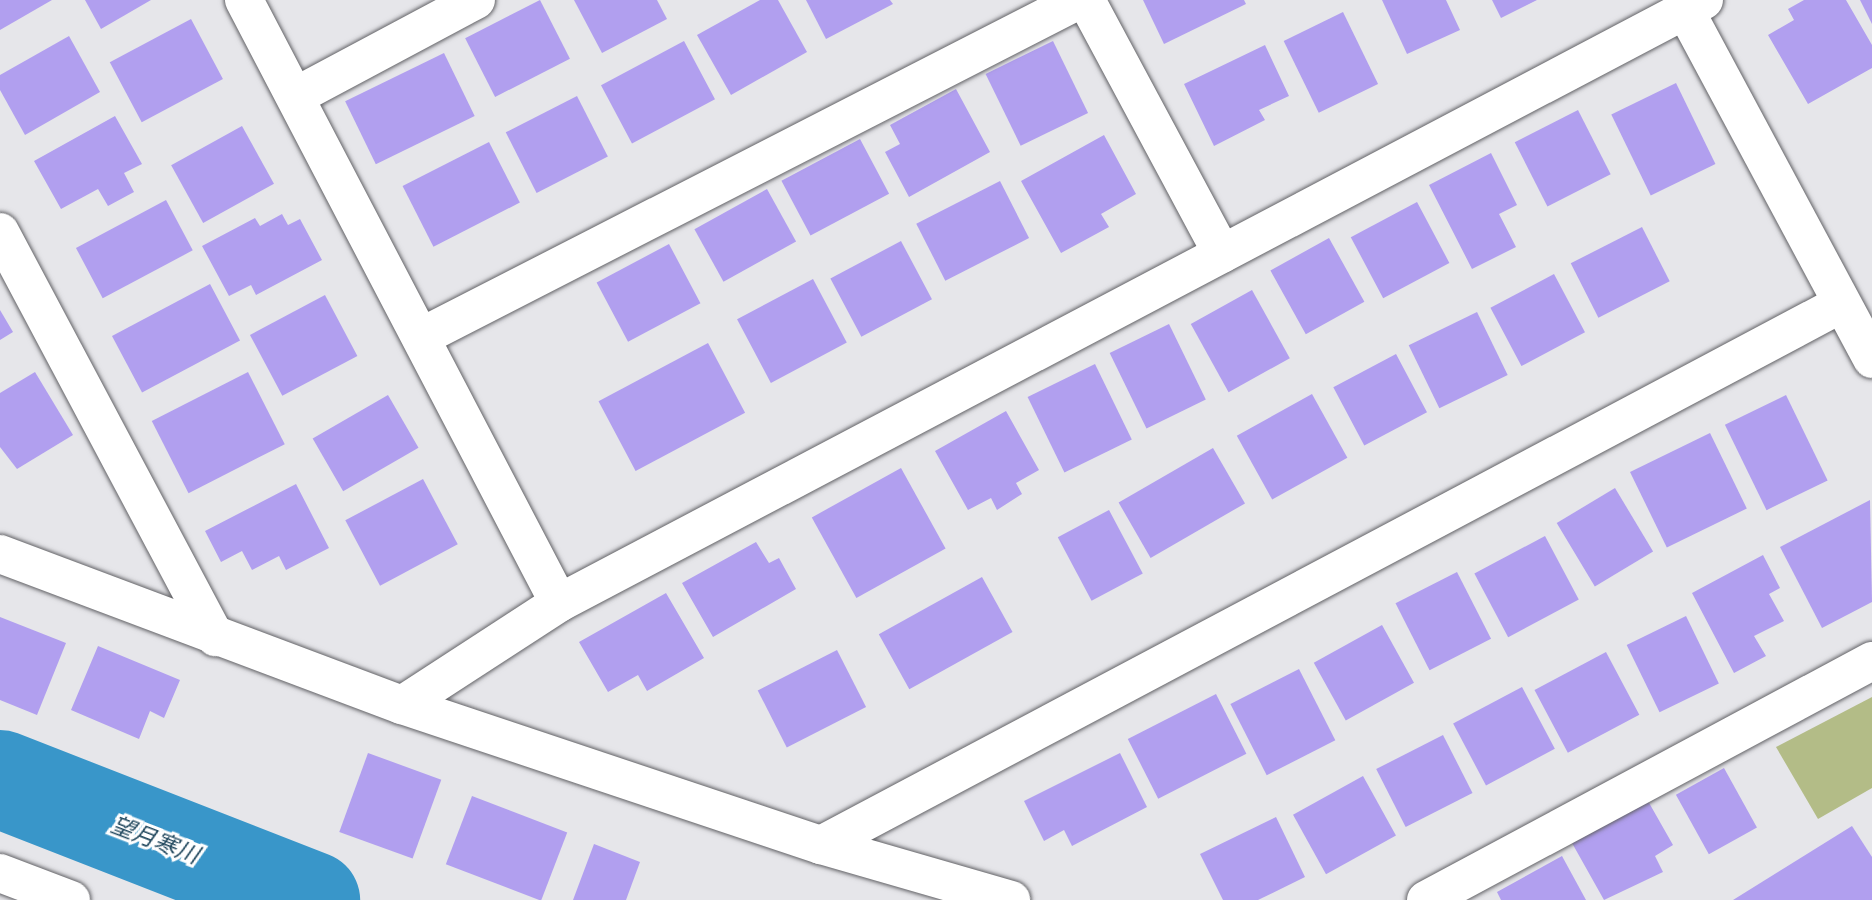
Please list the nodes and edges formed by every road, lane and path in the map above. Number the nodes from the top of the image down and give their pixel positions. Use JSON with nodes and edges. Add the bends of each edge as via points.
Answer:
{"nodes":[{"id":1,"x":244,"y":0,"type":"edge"},
{"id":2,"x":476,"y":0,"type":"edge"},
{"id":3,"x":1079,"y":0,"type":"edge"},
{"id":4,"x":1086,"y":0,"type":"edge"},
{"id":5,"x":1695,"y":5,"type":"edge"},
{"id":6,"x":296,"y":96,"type":"junction"},
{"id":7,"x":0,"y":232,"type":"edge"},
{"id":8,"x":1222,"y":254,"type":"junction"},
{"id":9,"x":1841,"y":304,"type":"junction"},
{"id":10,"x":421,"y":337,"type":"junction"},
{"id":11,"x":1872,"y":359,"type":"edge"},
{"id":12,"x":0,"y":554,"type":"edge"},
{"id":13,"x":559,"y":603,"type":"junction"},
{"id":14,"x":215,"y":637,"type":"junction"},
{"id":15,"x":1872,"y":661,"type":"edge"},
{"id":16,"x":402,"y":705,"type":"junction"},
{"id":17,"x":821,"y":845,"type":"junction"},
{"id":18,"x":0,"y":873,"type":"edge"},
{"id":19,"x":918,"y":887,"type":"edge"},
{"id":20,"x":71,"y":900,"type":"edge"},
{"id":21,"x":1011,"y":900,"type":"edge"},
{"id":22,"x":1426,"y":900,"type":"edge"}],
"edges":[{"from":1,"to":6,"type":"street"},
{"from":2,"to":6,"type":"street"},
{"from":3,"to":10,"type":"street"},
{"from":4,"to":8,"type":"street"},
{"from":5,"to":8,"type":"street"},
{"from":5,"to":9,"type":"street"},
{"from":6,"to":10,"type":"street"},
{"from":7,"to":14,"type":"street"},
{"from":8,"to":13,"type":"street"},
{"from":9,"to":11,"type":"street"},
{"from":9,"to":17,"type":"street"},
{"from":10,"to":13,"type":"street"},
{"from":12,"to":14,"type":"street"},
{"from":13,"to":16,"type":"street"},
{"from":14,"to":16,"type":"street"},
{"from":15,"to":22,"type":"street"},
{"from":16,"to":17,"type":"street"},
{"from":17,"to":19,"type":"street"},
{"from":18,"to":20,"type":"street"},
{"from":19,"to":21,"type":"street"}]}
